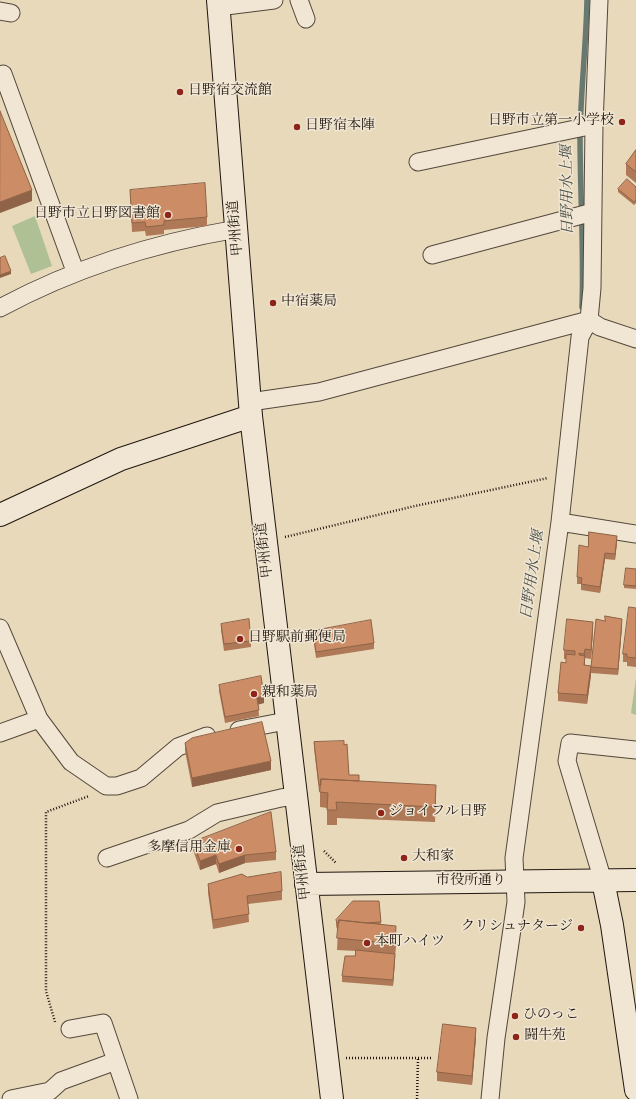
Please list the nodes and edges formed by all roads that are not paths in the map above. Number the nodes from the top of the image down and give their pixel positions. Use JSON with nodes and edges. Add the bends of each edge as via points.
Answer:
{"nodes":[{"id":1,"x":274,"y":0,"type":"edge"},
{"id":2,"x":299,"y":0,"type":"edge"},
{"id":3,"x":599,"y":0,"type":"edge"},
{"id":4,"x":218,"y":3,"type":"edge"},
{"id":5,"x":306,"y":19,"type":"dead end"},
{"id":6,"x":0,"y":75,"type":"edge"},
{"id":7,"x":585,"y":127,"type":"junction"},
{"id":8,"x":418,"y":162,"type":"dead end"},
{"id":9,"x":585,"y":214,"type":"junction"},
{"id":10,"x":237,"y":229,"type":"junction"},
{"id":11,"x":432,"y":255,"type":"dead end"},
{"id":12,"x":76,"y":271,"type":"junction"},
{"id":13,"x":0,"y":308,"type":"edge"},
{"id":14,"x":589,"y":320,"type":"junction"},
{"id":15,"x":636,"y":339,"type":"edge"},
{"id":16,"x":251,"y":409,"type":"junction"},
{"id":17,"x":0,"y":515,"type":"edge"},
{"id":18,"x":560,"y":522,"type":"junction"},
{"id":19,"x":636,"y":534,"type":"edge"},
{"id":20,"x":0,"y":628,"type":"edge"},
{"id":21,"x":39,"y":719,"type":"junction"},
{"id":22,"x":286,"y":721,"type":"junction"},
{"id":23,"x":0,"y":734,"type":"edge"},
{"id":24,"x":636,"y":750,"type":"edge"},
{"id":25,"x":296,"y":796,"type":"junction"},
{"id":26,"x":107,"y":858,"type":"dead end"},
{"id":27,"x":636,"y":880,"type":"edge"},
{"id":28,"x":603,"y":881,"type":"junction"},
{"id":29,"x":515,"y":882,"type":"junction"},
{"id":30,"x":306,"y":884,"type":"junction"},
{"id":31,"x":631,"y":1022,"type":"edge"},
{"id":32,"x":63,"y":1026,"type":"road end"},
{"id":33,"x":116,"y":1061,"type":"junction"},
{"id":34,"x":636,"y":1090,"type":"edge"},
{"id":35,"x":11,"y":1099,"type":"edge"},
{"id":36,"x":129,"y":1099,"type":"edge"},
{"id":37,"x":332,"y":1099,"type":"edge"},
{"id":38,"x":490,"y":1099,"type":"edge"}],
"edges":[{"from":1,"to":4,"type":"street"},
{"from":2,"to":5,"type":"street"},
{"from":3,"to":7,"type":"street"},
{"from":4,"to":10,"type":"main road","name":"甲州街道"},
{"from":6,"to":12,"type":"street","via":[[3,74]]},
{"from":7,"to":8,"type":"street"},
{"from":7,"to":9,"type":"street"},
{"from":9,"to":11,"type":"street"},
{"from":9,"to":14,"type":"street","via":[[592,288]]},
{"from":10,"to":12,"type":"street","via":[[171,241]]},
{"from":10,"to":16,"type":"main road","name":"甲州街道"},
{"from":12,"to":13,"type":"street","via":[[30,291]]},
{"from":14,"to":15,"type":"street","via":[[600,327]]},
{"from":14,"to":16,"type":"street"},
{"from":14,"to":18,"type":"street","via":[[580,337]]},
{"from":16,"to":17,"type":"main road","via":[[121,459]]},
{"from":16,"to":22,"type":"main road","name":"甲州街道"},
{"from":18,"to":19,"type":"street"},
{"from":18,"to":29,"type":"street","via":[[514,858]]},
{"from":20,"to":21,"type":"street"},
{"from":21,"to":22,"type":"street","via":[[71,762],[106,786],[117,786],[141,778],[178,747],[208,736]]},
{"from":21,"to":23,"type":"street"},
{"from":22,"to":25,"type":"main road","name":"甲州街道"},
{"from":24,"to":28,"type":"street","via":[[570,743],[567,761]]},
{"from":25,"to":26,"type":"street","via":[[217,813],[189,830]]},
{"from":25,"to":30,"type":"main road","name":"甲州街道"},
{"from":27,"to":28,"type":"main road","name":"市役所通り"},
{"from":28,"to":29,"type":"main road","name":"市役所通り"},
{"from":28,"to":31,"type":"main road"},
{"from":29,"to":30,"type":"main road","name":"市役所通り"},
{"from":29,"to":38,"type":"street","via":[[516,902],[496,1038]]},
{"from":30,"to":37,"type":"main road","name":"甲州街道"},
{"from":31,"to":34,"type":"main road"},
{"from":32,"to":33,"type":"street","via":[[103,1023]]},
{"from":33,"to":35,"type":"street","via":[[61,1080],[50,1091]]},
{"from":33,"to":36,"type":"street"}]}
